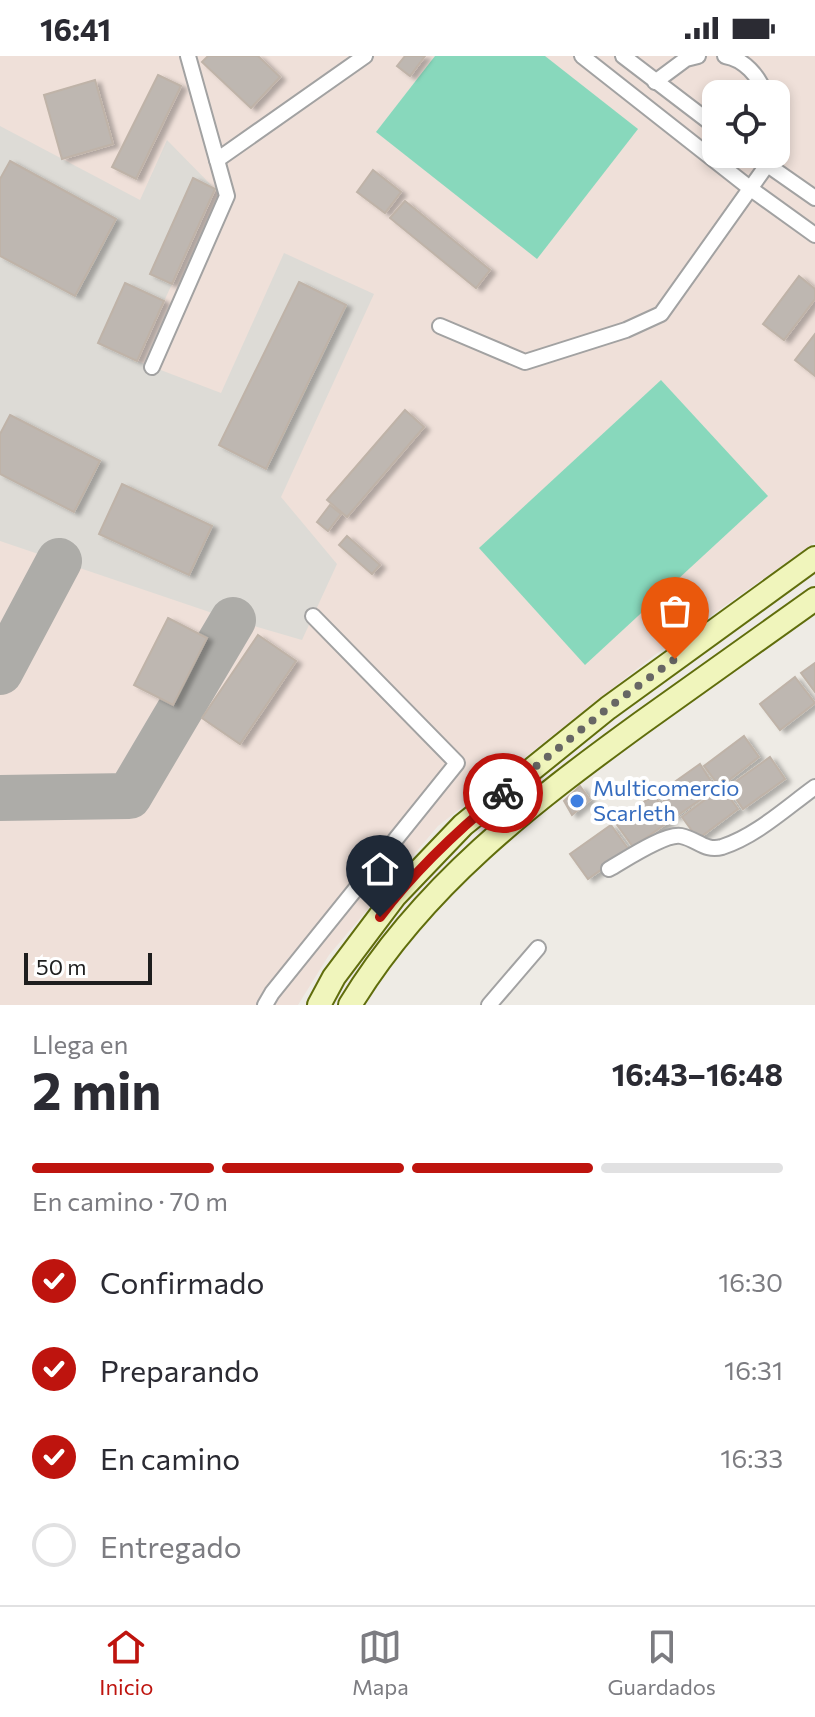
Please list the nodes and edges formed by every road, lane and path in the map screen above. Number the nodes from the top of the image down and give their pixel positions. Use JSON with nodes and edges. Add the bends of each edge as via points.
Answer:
{"nodes":[{"id":1,"x":188,"y":56,"type":"edge"},
{"id":2,"x":365,"y":56,"type":"edge"},
{"id":3,"x":582,"y":56,"type":"edge"},
{"id":4,"x":623,"y":56,"type":"edge"},
{"id":5,"x":698,"y":56,"type":"edge"},
{"id":6,"x":734,"y":57,"type":"edge"},
{"id":7,"x":760,"y":80,"type":"edge"},
{"id":8,"x":655,"y":82,"type":"junction"},
{"id":9,"x":702,"y":117,"type":"edge"},
{"id":10,"x":217,"y":160,"type":"junction"},
{"id":11,"x":764,"y":168,"type":"edge"},
{"id":12,"x":779,"y":168,"type":"edge"},
{"id":13,"x":751,"y":189,"type":"junction"},
{"id":14,"x":815,"y":198,"type":"edge"},
{"id":15,"x":815,"y":235,"type":"edge"},
{"id":16,"x":440,"y":326,"type":"dead end"},
{"id":17,"x":152,"y":367,"type":"dead end"},
{"id":18,"x":815,"y":558,"type":"edge"},
{"id":19,"x":815,"y":599,"type":"edge"},
{"id":20,"x":313,"y":616,"type":"dead end"},
{"id":21,"x":815,"y":787,"type":"edge"},
{"id":22,"x":609,"y":869,"type":"dead end"},
{"id":23,"x":538,"y":948,"type":"dead end"},
{"id":24,"x":265,"y":1005,"type":"edge"},
{"id":25,"x":319,"y":1005,"type":"edge"},
{"id":26,"x":350,"y":1005,"type":"edge"},
{"id":27,"x":489,"y":1005,"type":"edge"}],
"edges":[{"from":1,"to":10,"type":"street"},
{"from":2,"to":10,"type":"street"},
{"from":3,"to":13,"type":"street"},
{"from":4,"to":8,"type":"street"},
{"from":5,"to":8,"type":"street"},
{"from":6,"to":7,"type":"street"},
{"from":8,"to":9,"type":"street"},
{"from":10,"to":17,"type":"street","via":[[227,196]]},
{"from":11,"to":13,"type":"street"},
{"from":12,"to":14,"type":"street"},
{"from":13,"to":15,"type":"street"},
{"from":13,"to":16,"type":"street","via":[[661,314],[626,330],[525,362]]},
{"from":18,"to":25,"type":"main road","via":[[608,708],[463,825],[395,896]]},
{"from":19,"to":26,"type":"main road","via":[[501,829],[404,930]]},
{"from":20,"to":24,"type":"street","via":[[457,763]]},
{"from":21,"to":22,"type":"street","via":[[747,835],[720,847],[703,847],[679,835]]},
{"from":23,"to":27,"type":"street"}]}
